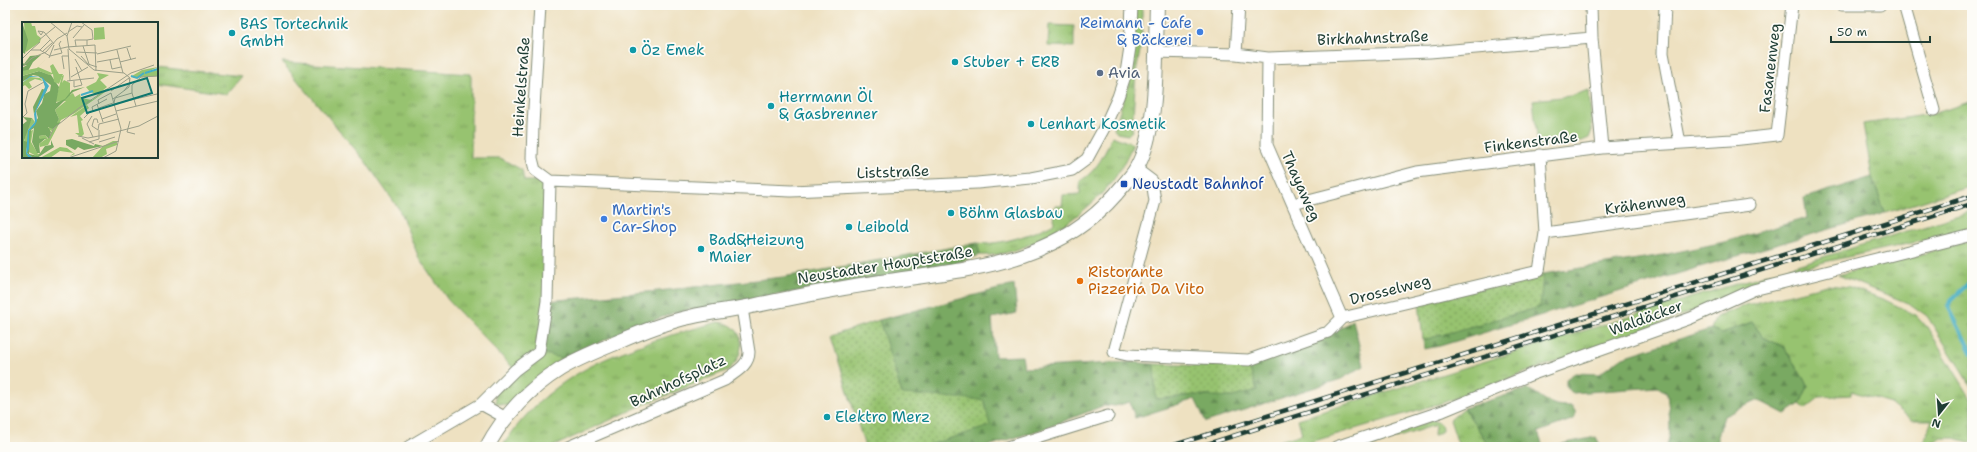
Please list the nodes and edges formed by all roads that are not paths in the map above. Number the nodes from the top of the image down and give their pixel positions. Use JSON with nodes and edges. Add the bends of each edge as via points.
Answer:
{"nodes":[{"id":1,"x":540,"y":5,"type":"edge"},
{"id":2,"x":1132,"y":5,"type":"edge"},
{"id":3,"x":1157,"y":5,"type":"edge"},
{"id":4,"x":1239,"y":5,"type":"edge"},
{"id":5,"x":1592,"y":5,"type":"edge"},
{"id":6,"x":1665,"y":5,"type":"edge"},
{"id":7,"x":1792,"y":5,"type":"edge"},
{"id":8,"x":1842,"y":5,"type":"edge"},
{"id":9,"x":1880,"y":5,"type":"edge"},
{"id":10,"x":1904,"y":5,"type":"edge"},
{"id":11,"x":1592,"y":38,"type":"junction"},
{"id":12,"x":1155,"y":52,"type":"junction"},
{"id":13,"x":1236,"y":54,"type":"junction"},
{"id":14,"x":1268,"y":58,"type":"junction"},
{"id":15,"x":1934,"y":110,"type":"dead end"},
{"id":16,"x":1777,"y":135,"type":"joint"},
{"id":17,"x":1680,"y":143,"type":"junction"},
{"id":18,"x":1602,"y":148,"type":"junction"},
{"id":19,"x":1540,"y":155,"type":"junction"},
{"id":20,"x":1136,"y":169,"type":"junction"},
{"id":21,"x":550,"y":181,"type":"junction"},
{"id":22,"x":1293,"y":204,"type":"junction"},
{"id":23,"x":1750,"y":205,"type":"dead end"},
{"id":24,"x":1544,"y":233,"type":"junction"},
{"id":25,"x":1972,"y":235,"type":"edge"},
{"id":26,"x":742,"y":308,"type":"junction"},
{"id":27,"x":1342,"y":318,"type":"junction"},
{"id":28,"x":480,"y":404,"type":"junction"},
{"id":29,"x":1108,"y":416,"type":"dead end"},
{"id":30,"x":506,"y":418,"type":"junction"},
{"id":31,"x":408,"y":447,"type":"edge"},
{"id":32,"x":487,"y":447,"type":"edge"},
{"id":33,"x":568,"y":447,"type":"edge"},
{"id":34,"x":1008,"y":447,"type":"edge"},
{"id":35,"x":1336,"y":447,"type":"edge"}],
"edges":[{"from":1,"to":21,"type":"street","name":"Heinkelstraße","via":[[532,158],[535,170]]},
{"from":2,"to":21,"type":"street","name":"Liststraße","via":[[1126,73],[1118,97],[1087,159],[1072,170],[1031,178],[977,183],[791,191]]},
{"from":3,"to":12,"type":"street","name":"Neustadter Hauptstraße"},
{"from":4,"to":13,"type":"street"},
{"from":5,"to":11,"type":"street"},
{"from":6,"to":17,"type":"street","via":[[1663,53]]},
{"from":7,"to":16,"type":"street","name":"Fasanenweg"},
{"from":8,"to":9,"type":"street"},
{"from":10,"to":15,"type":"street"},
{"from":11,"to":14,"type":"street","name":"Birkhahnstraße","via":[[1430,52]]},
{"from":11,"to":18,"type":"street"},
{"from":12,"to":13,"type":"street","name":"Birkhahnstraße"},
{"from":12,"to":20,"type":"street","name":"Neustadter Hauptstraße","via":[[1156,82],[1150,130]]},
{"from":13,"to":14,"type":"street","name":"Birkhahnstraße"},
{"from":14,"to":22,"type":"street","name":"Thayaweg","via":[[1267,145]]},
{"from":16,"to":17,"type":"street","name":"Finkenstraße"},
{"from":17,"to":18,"type":"street","name":"Finkenstraße"},
{"from":18,"to":19,"type":"street","name":"Finkenstraße"},
{"from":19,"to":22,"type":"street","name":"Finkenstraße","via":[[1417,172]]},
{"from":19,"to":24,"type":"street"},
{"from":20,"to":26,"type":"street","name":"Neustadter Hauptstraße","via":[[1105,206],[1087,221],[1037,250],[1011,260],[981,267],[844,287]]},
{"from":20,"to":27,"type":"street","name":"Drosselweg","via":[[1152,181],[1155,202],[1114,352],[1127,355],[1249,360],[1328,332]]},
{"from":21,"to":28,"type":"street","via":[[547,301],[539,352],[515,370]]},
{"from":22,"to":27,"type":"street","name":"Thayaweg"},
{"from":23,"to":24,"type":"street","name":"Krähenweg"},
{"from":24,"to":27,"type":"street","name":"Drosselweg","via":[[1539,271]]},
{"from":25,"to":35,"type":"street","name":"Waldäcker","via":[[1753,290],[1691,318],[1442,411]]},
{"from":26,"to":30,"type":"street","name":"Neustadter Hauptstraße","via":[[689,317],[631,336],[592,353],[560,369],[535,388]]},
{"from":26,"to":33,"type":"street","name":"Bahnhofsplatz","via":[[749,352],[746,364],[725,380]]},
{"from":28,"to":30,"type":"street"},
{"from":28,"to":31,"type":"street"},
{"from":29,"to":34,"type":"street"},
{"from":30,"to":32,"type":"street","name":"Neustadter Hauptstraße"}]}
